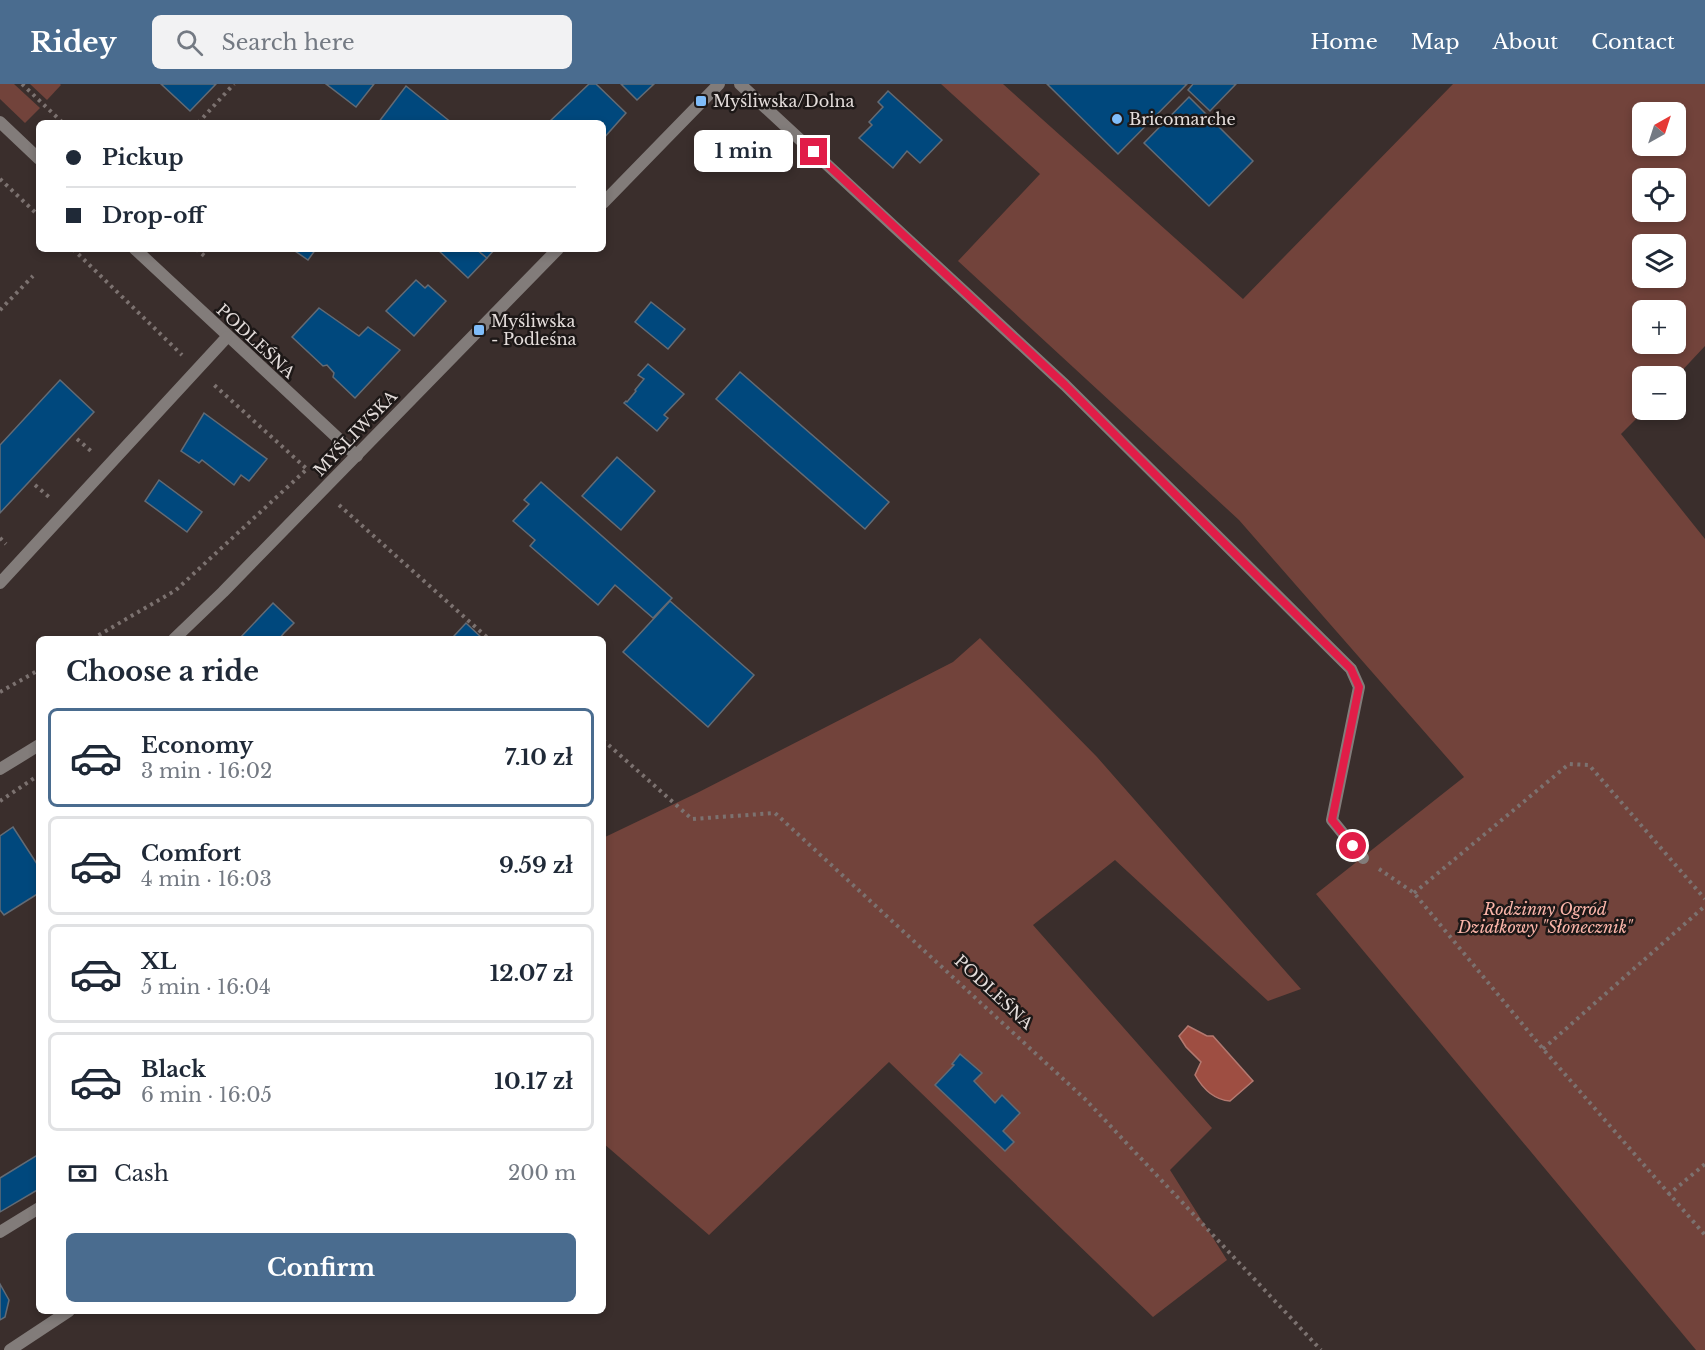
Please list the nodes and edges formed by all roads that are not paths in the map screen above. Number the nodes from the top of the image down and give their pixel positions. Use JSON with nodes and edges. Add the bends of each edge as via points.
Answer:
{"nodes":[{"id":1,"x":719,"y":84,"type":"edge"},
{"id":2,"x":740,"y":84,"type":"edge"},
{"id":3,"x":0,"y":122,"type":"edge"},
{"id":4,"x":36,"y":156,"type":"edge"},
{"id":5,"x":606,"y":200,"type":"edge"},
{"id":6,"x":138,"y":252,"type":"edge"},
{"id":7,"x":555,"y":252,"type":"edge"},
{"id":8,"x":227,"y":337,"type":"junction"},
{"id":9,"x":357,"y":456,"type":"junction"},
{"id":10,"x":0,"y":583,"type":"edge"},
{"id":11,"x":177,"y":636,"type":"edge"},
{"id":12,"x":36,"y":747,"type":"edge"},
{"id":13,"x":0,"y":769,"type":"edge"},
{"id":14,"x":1363,"y":858,"type":"road end"},
{"id":15,"x":36,"y":1210,"type":"edge"},
{"id":16,"x":0,"y":1232,"type":"edge"},
{"id":17,"x":64,"y":1314,"type":"edge"},
{"id":18,"x":10,"y":1350,"type":"edge"}],
"edges":[{"from":1,"to":5,"type":"street"},
{"from":2,"to":14,"type":"street","via":[[1065,385],[1351,669],[1359,687],[1332,820]]},
{"from":3,"to":4,"type":"street"},
{"from":6,"to":8,"type":"street","name":"PODLEŚNA"},
{"from":7,"to":9,"type":"street","name":"MYŚLIWSKA"},
{"from":8,"to":9,"type":"street","name":"PODLEŚNA"},
{"from":8,"to":10,"type":"street"},
{"from":9,"to":11,"type":"street","name":"MYŚLIWSKA"},
{"from":12,"to":13,"type":"street"},
{"from":15,"to":16,"type":"street"},
{"from":17,"to":18,"type":"street"}]}
